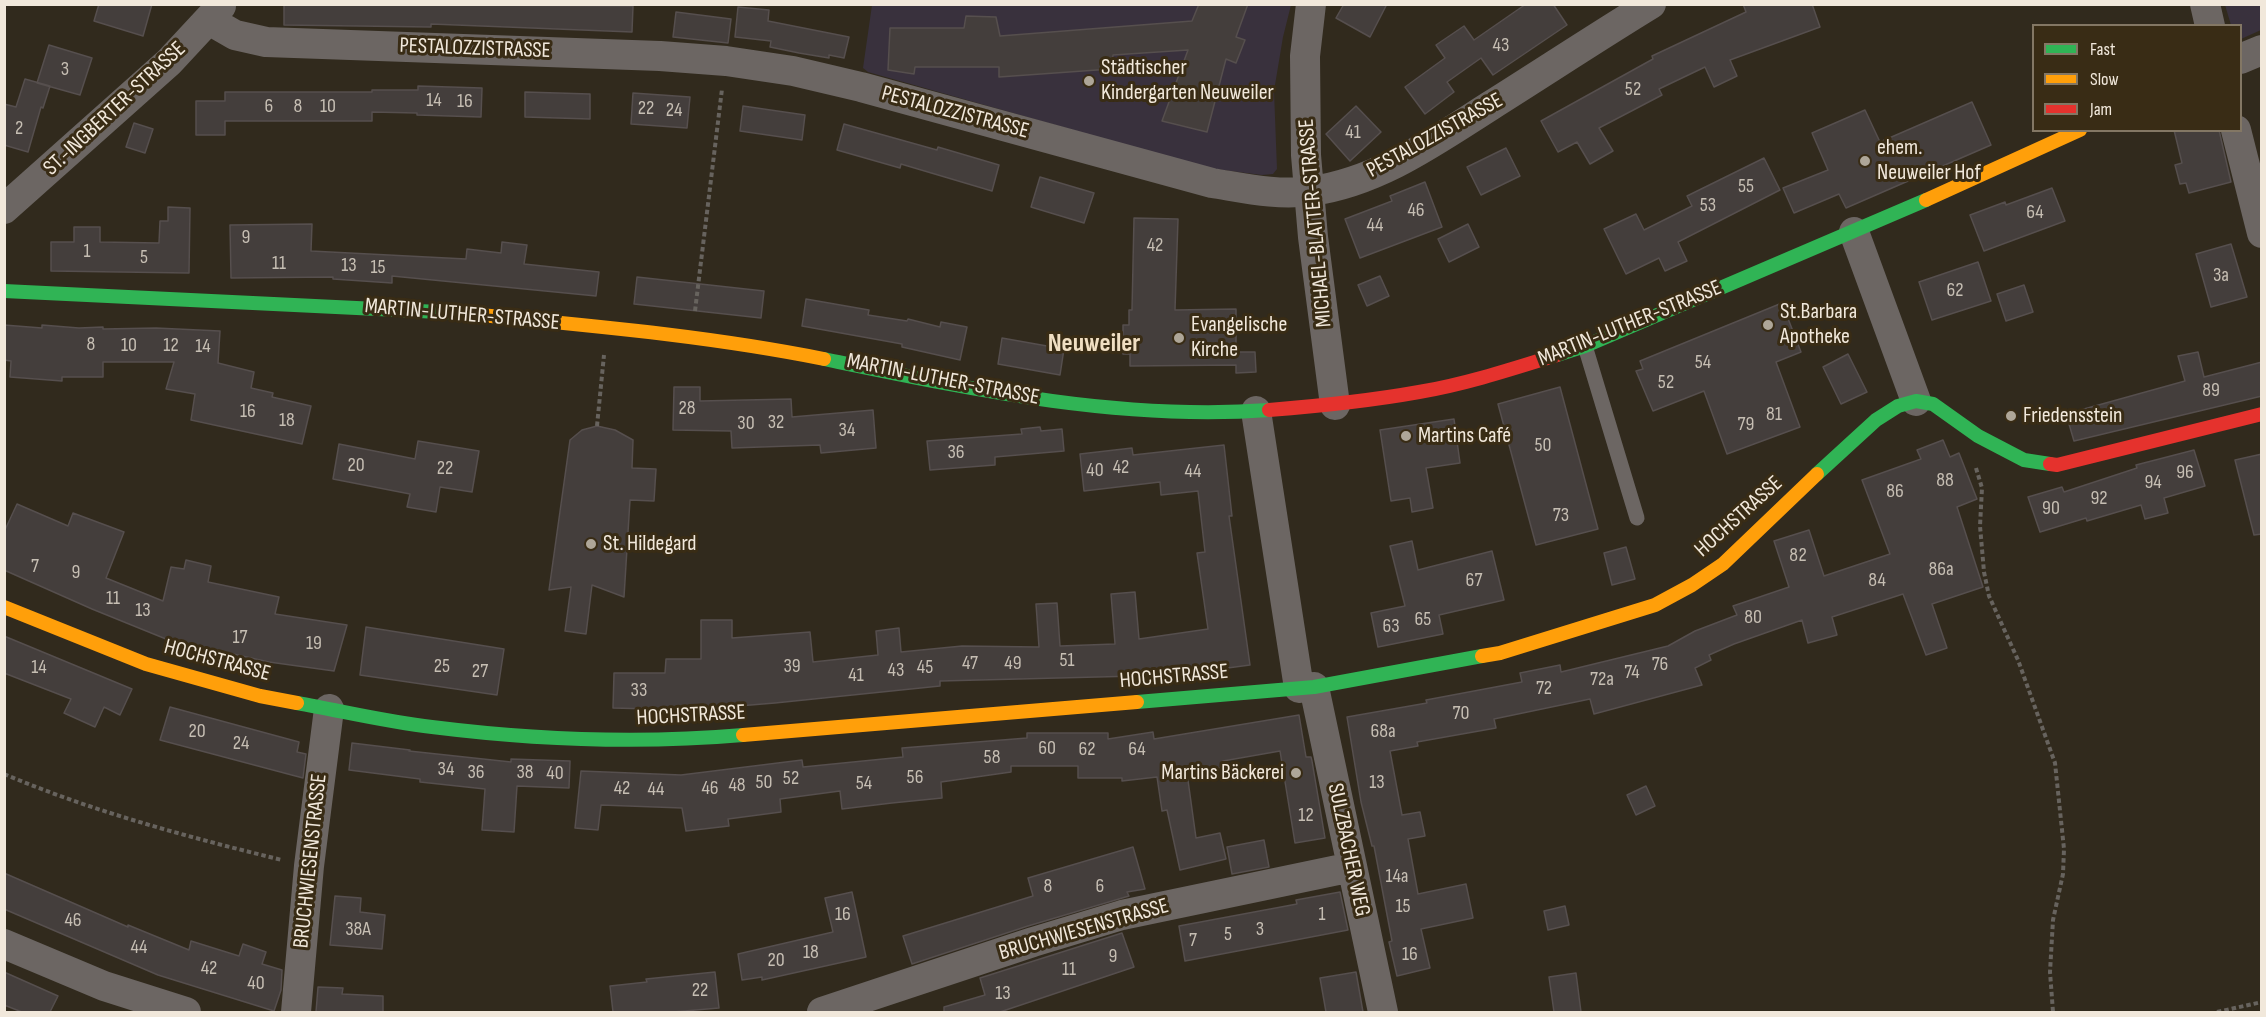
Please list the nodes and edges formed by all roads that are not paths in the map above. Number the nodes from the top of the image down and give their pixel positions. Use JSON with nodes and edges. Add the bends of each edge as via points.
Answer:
{"nodes":[{"id":1,"x":1311,"y":4,"type":"edge"},
{"id":2,"x":1652,"y":4,"type":"edge"},
{"id":3,"x":2205,"y":4,"type":"edge"},
{"id":4,"x":215,"y":12,"type":"edge"},
{"id":5,"x":2210,"y":24,"type":"edge"},
{"id":6,"x":2262,"y":50,"type":"edge"},
{"id":7,"x":2242,"y":59,"type":"edge"},
{"id":8,"x":2076,"y":132,"type":"edge"},
{"id":9,"x":2237,"y":132,"type":"edge"},
{"id":10,"x":1309,"y":192,"type":"junction"},
{"id":11,"x":4,"y":209,"type":"edge"},
{"id":12,"x":1854,"y":232,"type":"junction"},
{"id":13,"x":2262,"y":233,"type":"edge"},
{"id":14,"x":4,"y":291,"type":"edge"},
{"id":15,"x":1585,"y":346,"type":"junction"},
{"id":16,"x":1916,"y":401,"type":"junction"},
{"id":17,"x":1335,"y":405,"type":"junction"},
{"id":18,"x":1256,"y":411,"type":"junction"},
{"id":19,"x":2262,"y":414,"type":"edge"},
{"id":20,"x":1636,"y":518,"type":"dead end"},
{"id":21,"x":4,"y":607,"type":"edge"},
{"id":22,"x":1307,"y":687,"type":"junction"},
{"id":23,"x":328,"y":709,"type":"junction"},
{"id":24,"x":1353,"y":867,"type":"junction"},
{"id":25,"x":4,"y":944,"type":"edge"},
{"id":26,"x":186,"y":1012,"type":"edge"},
{"id":27,"x":296,"y":1012,"type":"edge"},
{"id":28,"x":822,"y":1012,"type":"edge"},
{"id":29,"x":1383,"y":1012,"type":"edge"}],
"edges":[{"from":1,"to":10,"type":"street","name":"MICHAEL-BLATTER-STRASSE","via":[[1305,56]]},
{"from":2,"to":10,"type":"street","name":"PESTALOZZISTRASSE","via":[[1394,164],[1341,186]]},
{"from":3,"to":5,"type":"street"},
{"from":4,"to":10,"type":"street","name":"PESTALOZZISTRASSE","via":[[235,35],[266,42],[660,56],[726,60],[793,71],[1212,183],[1267,192]]},
{"from":4,"to":11,"type":"street","name":"ST.-INGBERTER-STRASSE","via":[[169,62]]},
{"from":6,"to":7,"type":"street"},
{"from":8,"to":12,"type":"street","name":"MARTIN-LUTHER-STRASSE"},
{"from":9,"to":13,"type":"street"},
{"from":10,"to":17,"type":"street","name":"MICHAEL-BLATTER-STRASSE"},
{"from":12,"to":15,"type":"street","name":"MARTIN-LUTHER-STRASSE"},
{"from":12,"to":16,"type":"street"},
{"from":14,"to":18,"type":"street","name":"MARTIN-LUTHER-STRASSE","via":[[429,310],[607,327],[754,345],[991,393],[1073,404],[1168,411]]},
{"from":15,"to":17,"type":"street","name":"MARTIN-LUTHER-STRASSE","via":[[1421,392]]},
{"from":15,"to":20,"type":"lane"},
{"from":16,"to":19,"type":"street","via":[[1933,404],[1978,436],[2024,460],[2056,465]]},
{"from":16,"to":22,"type":"street","name":"HOCHSTRASSE","via":[[1898,406],[1859,435],[1723,564],[1654,605],[1500,653]]},
{"from":17,"to":18,"type":"street","name":"MARTIN-LUTHER-STRASSE"},
{"from":18,"to":22,"type":"street","name":"SULZBACHER WEG"},
{"from":21,"to":23,"type":"street","name":"HOCHSTRASSE","via":[[146,664],[260,696]]},
{"from":22,"to":23,"type":"street","name":"HOCHSTRASSE","via":[[706,738],[597,741],[430,727]]},
{"from":22,"to":24,"type":"street","name":"SULZBACHER WEG"},
{"from":23,"to":27,"type":"street","name":"BRUCHWIESENSTRASSE"},
{"from":24,"to":28,"type":"street","name":"BRUCHWIESENSTRASSE","via":[[1122,915]]},
{"from":24,"to":29,"type":"street","name":"SULZBACHER WEG"},
{"from":25,"to":26,"type":"street","via":[[104,986]]}]}
